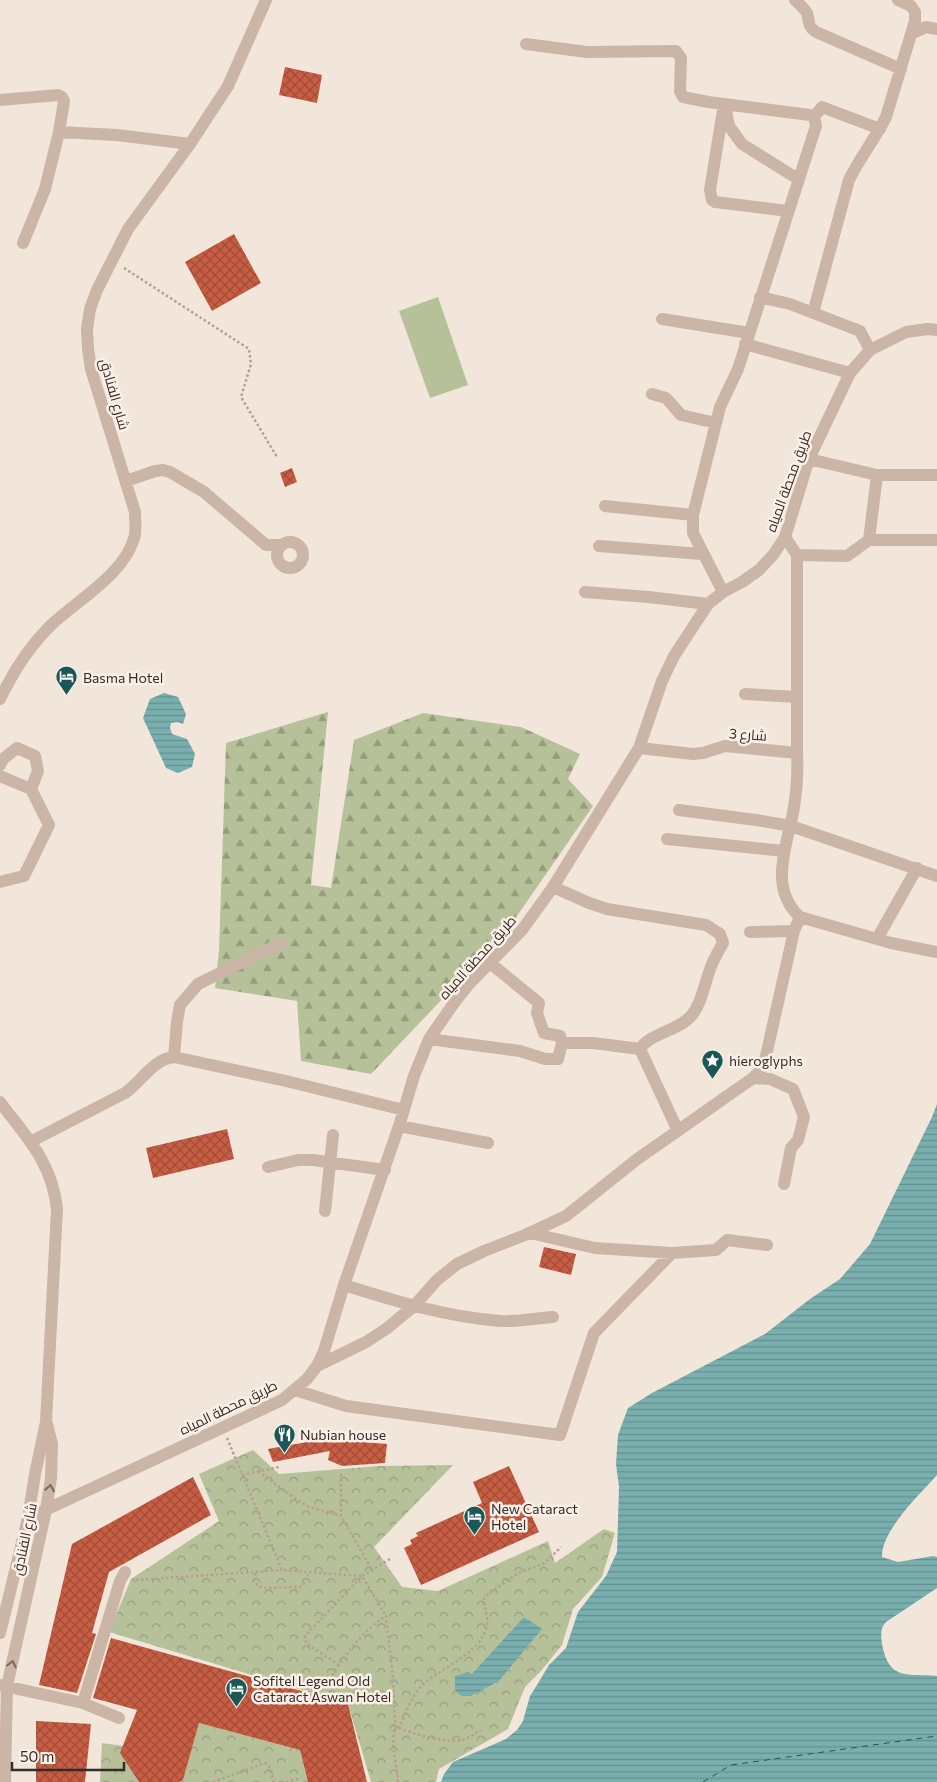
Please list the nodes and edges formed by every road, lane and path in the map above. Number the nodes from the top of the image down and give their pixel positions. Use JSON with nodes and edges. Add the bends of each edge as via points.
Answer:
{"nodes":[{"id":1,"x":266,"y":0,"type":"edge"},
{"id":2,"x":795,"y":0,"type":"edge"},
{"id":3,"x":898,"y":0,"type":"edge"},
{"id":4,"x":937,"y":29,"type":"edge"},
{"id":5,"x":911,"y":34,"type":"junction"},
{"id":6,"x":526,"y":44,"type":"dead end"},
{"id":7,"x":901,"y":70,"type":"junction"},
{"id":8,"x":0,"y":100,"type":"edge"},
{"id":9,"x":724,"y":104,"type":"junction"},
{"id":10,"x":814,"y":117,"type":"junction"},
{"id":11,"x":880,"y":130,"type":"junction"},
{"id":12,"x":59,"y":132,"type":"junction"},
{"id":13,"x":190,"y":144,"type":"junction"},
{"id":14,"x":798,"y":180,"type":"junction"},
{"id":15,"x":788,"y":211,"type":"junction"},
{"id":16,"x":23,"y":242,"type":"dead end"},
{"id":17,"x":112,"y":260,"type":"junction"},
{"id":18,"x":760,"y":297,"type":"junction"},
{"id":19,"x":813,"y":314,"type":"junction"},
{"id":20,"x":662,"y":319,"type":"dead end"},
{"id":21,"x":937,"y":330,"type":"edge"},
{"id":22,"x":747,"y":339,"type":"junction"},
{"id":23,"x":870,"y":350,"type":"junction"},
{"id":24,"x":850,"y":373,"type":"junction"},
{"id":25,"x":652,"y":394,"type":"dead end"},
{"id":26,"x":716,"y":423,"type":"junction"},
{"id":27,"x":277,"y":457,"type":"dead end"},
{"id":28,"x":810,"y":459,"type":"junction"},
{"id":29,"x":877,"y":474,"type":"junction"},
{"id":30,"x":937,"y":475,"type":"edge"},
{"id":31,"x":126,"y":481,"type":"junction"},
{"id":32,"x":605,"y":506,"type":"dead end"},
{"id":33,"x":693,"y":515,"type":"junction"},
{"id":34,"x":785,"y":538,"type":"junction"},
{"id":35,"x":869,"y":540,"type":"junction"},
{"id":36,"x":937,"y":540,"type":"edge"},
{"id":37,"x":281,"y":545,"type":"dead end"},
{"id":38,"x":599,"y":546,"type":"dead end"},
{"id":39,"x":702,"y":554,"type":"junction"},
{"id":40,"x":797,"y":555,"type":"junction"},
{"id":41,"x":584,"y":592,"type":"dead end"},
{"id":42,"x":723,"y":592,"type":"junction"},
{"id":43,"x":708,"y":604,"type":"junction"},
{"id":44,"x":745,"y":694,"type":"dead end"},
{"id":45,"x":797,"y":697,"type":"junction"},
{"id":46,"x":0,"y":699,"type":"edge"},
{"id":47,"x":639,"y":748,"type":"junction"},
{"id":48,"x":796,"y":753,"type":"junction"},
{"id":49,"x":0,"y":765,"type":"edge"},
{"id":50,"x":0,"y":776,"type":"edge"},
{"id":51,"x":31,"y":789,"type":"junction"},
{"id":52,"x":679,"y":810,"type":"dead end"},
{"id":53,"x":791,"y":826,"type":"junction"},
{"id":54,"x":667,"y":839,"type":"dead end"},
{"id":55,"x":784,"y":851,"type":"junction"},
{"id":56,"x":918,"y":868,"type":"junction"},
{"id":57,"x":937,"y":876,"type":"edge"},
{"id":58,"x":0,"y":882,"type":"edge"},
{"id":59,"x":553,"y":887,"type":"junction"},
{"id":60,"x":800,"y":917,"type":"junction"},
{"id":61,"x":794,"y":931,"type":"junction"},
{"id":62,"x":750,"y":932,"type":"dead end"},
{"id":63,"x":878,"y":939,"type":"junction"},
{"id":64,"x":282,"y":943,"type":"dead end"},
{"id":65,"x":937,"y":952,"type":"edge"},
{"id":66,"x":490,"y":963,"type":"junction"},
{"id":67,"x":429,"y":1039,"type":"junction"},
{"id":68,"x":562,"y":1043,"type":"junction"},
{"id":69,"x":640,"y":1049,"type":"junction"},
{"id":70,"x":174,"y":1057,"type":"junction"},
{"id":71,"x":753,"y":1078,"type":"junction"},
{"id":72,"x":0,"y":1102,"type":"edge"},
{"id":73,"x":404,"y":1110,"type":"junction"},
{"id":74,"x":399,"y":1126,"type":"junction"},
{"id":75,"x":678,"y":1131,"type":"junction"},
{"id":76,"x":333,"y":1135,"type":"dead end"},
{"id":77,"x":30,"y":1142,"type":"junction"},
{"id":78,"x":488,"y":1143,"type":"dead end"},
{"id":79,"x":330,"y":1163,"type":"junction"},
{"id":80,"x":268,"y":1167,"type":"dead end"},
{"id":81,"x":385,"y":1170,"type":"junction"},
{"id":82,"x":784,"y":1184,"type":"dead end"},
{"id":83,"x":325,"y":1211,"type":"dead end"},
{"id":84,"x":530,"y":1233,"type":"junction"},
{"id":85,"x":767,"y":1245,"type":"dead end"},
{"id":86,"x":672,"y":1253,"type":"junction"},
{"id":87,"x":344,"y":1285,"type":"junction"},
{"id":88,"x":414,"y":1306,"type":"junction"},
{"id":89,"x":554,"y":1317,"type":"dead end"},
{"id":90,"x":317,"y":1366,"type":"junction"},
{"id":91,"x":295,"y":1390,"type":"junction"},
{"id":92,"x":46,"y":1422,"type":"junction"},
{"id":93,"x":223,"y":1428,"type":"junction"},
{"id":94,"x":278,"y":1467,"type":"dead end"},
{"id":95,"x":258,"y":1471,"type":"junction"},
{"id":96,"x":341,"y":1474,"type":"dead end"},
{"id":97,"x":242,"y":1475,"type":"junction"},
{"id":98,"x":46,"y":1510,"type":"junction"},
{"id":99,"x":341,"y":1516,"type":"junction"},
{"id":100,"x":28,"y":1518,"type":"junction"},
{"id":101,"x":561,"y":1547,"type":"dead end"},
{"id":102,"x":390,"y":1559,"type":"dead end"},
{"id":103,"x":282,"y":1570,"type":"junction"},
{"id":104,"x":372,"y":1570,"type":"junction"},
{"id":105,"x":255,"y":1572,"type":"junction"},
{"id":106,"x":308,"y":1574,"type":"junction"},
{"id":107,"x":122,"y":1576,"type":"joint"},
{"id":108,"x":362,"y":1576,"type":"junction"},
{"id":109,"x":386,"y":1616,"type":"junction"},
{"id":110,"x":0,"y":1633,"type":"edge"},
{"id":111,"x":338,"y":1665,"type":"junction"},
{"id":112,"x":3,"y":1685,"type":"edge"},
{"id":113,"x":324,"y":1688,"type":"dead end"},
{"id":114,"x":83,"y":1703,"type":"junction"},
{"id":115,"x":119,"y":1718,"type":"dead end"},
{"id":116,"x":400,"y":1728,"type":"junction"},
{"id":117,"x":394,"y":1730,"type":"junction"},
{"id":118,"x":481,"y":1730,"type":"dead end"},
{"id":119,"x":298,"y":1779,"type":"dead end"},
{"id":120,"x":4,"y":1782,"type":"edge"},
{"id":121,"x":213,"y":1782,"type":"edge"},
{"id":122,"x":274,"y":1782,"type":"edge"},
{"id":123,"x":286,"y":1782,"type":"edge"},
{"id":124,"x":398,"y":1782,"type":"edge"}],
"edges":[{"from":1,"to":13,"type":"street","name":"شارع الفنادق","via":[[228,86]]},
{"from":2,"to":7,"type":"street","via":[[806,12],[810,29]]},
{"from":3,"to":5,"type":"street","via":[[911,6],[915,12]]},
{"from":4,"to":5,"type":"street","via":[[926,27]]},
{"from":5,"to":7,"type":"street"},
{"from":6,"to":9,"type":"street","via":[[587,52],[676,51],[681,58],[682,97]]},
{"from":7,"to":11,"type":"street"},
{"from":8,"to":12,"type":"street","via":[[62,96]]},
{"from":9,"to":10,"type":"street"},
{"from":9,"to":14,"type":"street","via":[[729,126],[742,144]]},
{"from":9,"to":15,"type":"street","via":[[710,190],[712,200]]},
{"from":10,"to":11,"type":"street","via":[[822,107]]},
{"from":10,"to":14,"type":"street","via":[[816,126]]},
{"from":11,"to":19,"type":"street","via":[[850,180]]},
{"from":12,"to":13,"type":"street"},
{"from":12,"to":16,"type":"street","via":[[45,189]]},
{"from":13,"to":17,"type":"street","name":"شارع الفنادق","via":[[128,229]]},
{"from":14,"to":15,"type":"street"},
{"from":15,"to":18,"type":"street"},
{"from":17,"to":27,"type":"path","via":[[249,349],[251,364],[241,397]]},
{"from":17,"to":31,"type":"street","name":"شارع الفنادق","via":[[90,309],[88,349],[91,369]]},
{"from":18,"to":19,"type":"street"},
{"from":18,"to":22,"type":"street"},
{"from":19,"to":23,"type":"street","via":[[860,331]]},
{"from":20,"to":22,"type":"street"},
{"from":21,"to":23,"type":"street","via":[[906,332]]},
{"from":22,"to":24,"type":"street"},
{"from":22,"to":26,"type":"street"},
{"from":23,"to":24,"type":"street","name":"طريق محطة المياه"},
{"from":24,"to":28,"type":"street","name":"طريق محطة المياه"},
{"from":25,"to":26,"type":"street","via":[[666,398],[681,415]]},
{"from":26,"to":33,"type":"street"},
{"from":28,"to":29,"type":"street"},
{"from":28,"to":34,"type":"street","name":"طريق محطة المياه"},
{"from":29,"to":30,"type":"street"},
{"from":29,"to":35,"type":"street"},
{"from":31,"to":37,"type":"street","via":[[162,470],[170,472],[204,492],[266,545]]},
{"from":31,"to":46,"type":"street","name":"شارع الفنادق","via":[[135,512],[135,534],[127,556],[36,640]]},
{"from":32,"to":33,"type":"street"},
{"from":33,"to":39,"type":"street","via":[[693,533]]},
{"from":34,"to":40,"type":"street"},
{"from":34,"to":42,"type":"street","name":"طريق محطة المياه","via":[[759,570]]},
{"from":35,"to":36,"type":"street"},
{"from":35,"to":40,"type":"street","via":[[847,556]]},
{"from":38,"to":39,"type":"street"},
{"from":39,"to":42,"type":"street"},
{"from":40,"to":45,"type":"street"},
{"from":41,"to":43,"type":"street"},
{"from":42,"to":43,"type":"street","name":"طريق محطة المياه"},
{"from":43,"to":47,"type":"street","name":"طريق محطة المياه","via":[[674,656],[662,681]]},
{"from":44,"to":45,"type":"street"},
{"from":45,"to":48,"type":"street"},
{"from":47,"to":48,"type":"street","name":"شارع 3","via":[[694,754],[725,746]]},
{"from":47,"to":59,"type":"street","name":"طريق محطة المياه"},
{"from":48,"to":53,"type":"street","via":[[798,776]]},
{"from":49,"to":51,"type":"street","via":[[16,748],[35,756],[38,771]]},
{"from":50,"to":51,"type":"street"},
{"from":51,"to":58,"type":"street","via":[[49,826],[24,876]]},
{"from":52,"to":53,"type":"street"},
{"from":53,"to":55,"type":"street"},
{"from":53,"to":56,"type":"street"},
{"from":54,"to":55,"type":"street"},
{"from":55,"to":60,"type":"street","via":[[784,894]]},
{"from":56,"to":57,"type":"street"},
{"from":56,"to":63,"type":"street"},
{"from":59,"to":66,"type":"street","name":"طريق محطة المياه","via":[[522,930]]},
{"from":59,"to":69,"type":"street","via":[[606,909],[706,925],[720,934],[723,943],[692,1015],[646,1042]]},
{"from":60,"to":61,"type":"street"},
{"from":60,"to":63,"type":"street"},
{"from":61,"to":62,"type":"street"},
{"from":61,"to":71,"type":"street","via":[[766,1056],[761,1070]]},
{"from":63,"to":65,"type":"street"},
{"from":64,"to":70,"type":"street","via":[[198,984],[180,1005]]},
{"from":66,"to":67,"type":"street","name":"طريق محطة المياه","via":[[454,1003]]},
{"from":66,"to":68,"type":"street","via":[[539,1003],[537,1013],[544,1033],[560,1036]]},
{"from":67,"to":68,"type":"street","via":[[558,1059]]},
{"from":67,"to":73,"type":"street","name":"طريق محطة المياه","via":[[420,1057]]},
{"from":68,"to":69,"type":"street"},
{"from":69,"to":75,"type":"street"},
{"from":70,"to":73,"type":"street"},
{"from":70,"to":77,"type":"street","via":[[159,1061],[125,1093]]},
{"from":71,"to":75,"type":"street"},
{"from":71,"to":82,"type":"street","via":[[770,1079],[794,1089],[804,1117],[798,1140],[790,1148]]},
{"from":72,"to":77,"type":"street","name":"شارع الفنادق"},
{"from":73,"to":74,"type":"street","name":"طريق محطة المياه"},
{"from":74,"to":78,"type":"street"},
{"from":74,"to":81,"type":"street","name":"طريق محطة المياه"},
{"from":75,"to":84,"type":"street","via":[[566,1216]]},
{"from":76,"to":79,"type":"street"},
{"from":77,"to":92,"type":"street","name":"شارع الفنادق","via":[[47,1166],[57,1208]]},
{"from":79,"to":80,"type":"street","via":[[298,1160]]},
{"from":79,"to":81,"type":"street"},
{"from":79,"to":83,"type":"street"},
{"from":81,"to":87,"type":"street","name":"طريق محطة المياه"},
{"from":84,"to":86,"type":"street","via":[[595,1248]]},
{"from":84,"to":88,"type":"street","via":[[457,1264],[437,1280]]},
{"from":85,"to":86,"type":"street","via":[[727,1240],[716,1250]]},
{"from":86,"to":91,"type":"street","via":[[594,1333],[560,1435],[346,1406]]},
{"from":87,"to":88,"type":"street"},
{"from":87,"to":90,"type":"street","name":"طريق محطة المياه","via":[[330,1336]]},
{"from":88,"to":89,"type":"street","via":[[502,1321]]},
{"from":88,"to":90,"type":"street","via":[[366,1342]]},
{"from":90,"to":91,"type":"street","name":"طريق محطة المياه"},
{"from":91,"to":93,"type":"street","name":"طريق محطة المياه","via":[[282,1400]]},
{"from":98,"to":92,"type":"street","name":"شارع الفنادق","one_way":true,"via":[[53,1456]]},
{"from":92,"to":100,"type":"street","name":"شارع الفنادق"},
{"from":93,"to":97,"type":"path"},
{"from":93,"to":98,"type":"street","name":"طريق محطة المياه"},
{"from":94,"to":95,"type":"path"},
{"from":95,"to":97,"type":"path"},
{"from":95,"to":99,"type":"path","via":[[309,1507]]},
{"from":96,"to":99,"type":"path"},
{"from":97,"to":103,"type":"path"},
{"from":98,"to":100,"type":"street","name":"طريق محطة المياه"},
{"from":112,"to":98,"type":"street","name":"شارع الفنادق","one_way":true},
{"from":99,"to":104,"type":"path"},
{"from":100,"to":110,"type":"street","name":"شارع الفنادق"},
{"from":101,"to":116,"type":"path","via":[[545,1562],[518,1573],[488,1594],[484,1599],[487,1624],[484,1633],[474,1647],[418,1690]]},
{"from":102,"to":104,"type":"path"},
{"from":103,"to":105,"type":"path"},
{"from":103,"to":106,"type":"path"},
{"from":104,"to":108,"type":"path"},
{"from":105,"to":106,"type":"path","via":[[257,1585],[262,1588],[300,1587]]},
{"from":105,"to":107,"type":"path"},
{"from":106,"to":108,"type":"path"},
{"from":107,"to":114,"type":"street"},
{"from":108,"to":109,"type":"path"},
{"from":108,"to":111,"type":"path","via":[[304,1638],[306,1643]]},
{"from":109,"to":111,"type":"path","via":[[350,1648]]},
{"from":109,"to":117,"type":"path","via":[[393,1679]]},
{"from":111,"to":113,"type":"path"},
{"from":112,"to":114,"type":"street"},
{"from":112,"to":120,"type":"street","name":"شارع الفنادق"},
{"from":114,"to":115,"type":"street"},
{"from":116,"to":117,"type":"path"},
{"from":116,"to":118,"type":"path","via":[[422,1736],[456,1741]]},
{"from":117,"to":124,"type":"path"},
{"from":119,"to":123,"type":"path"},
{"from":121,"to":122,"type":"path","via":[[265,1763]]}]}
